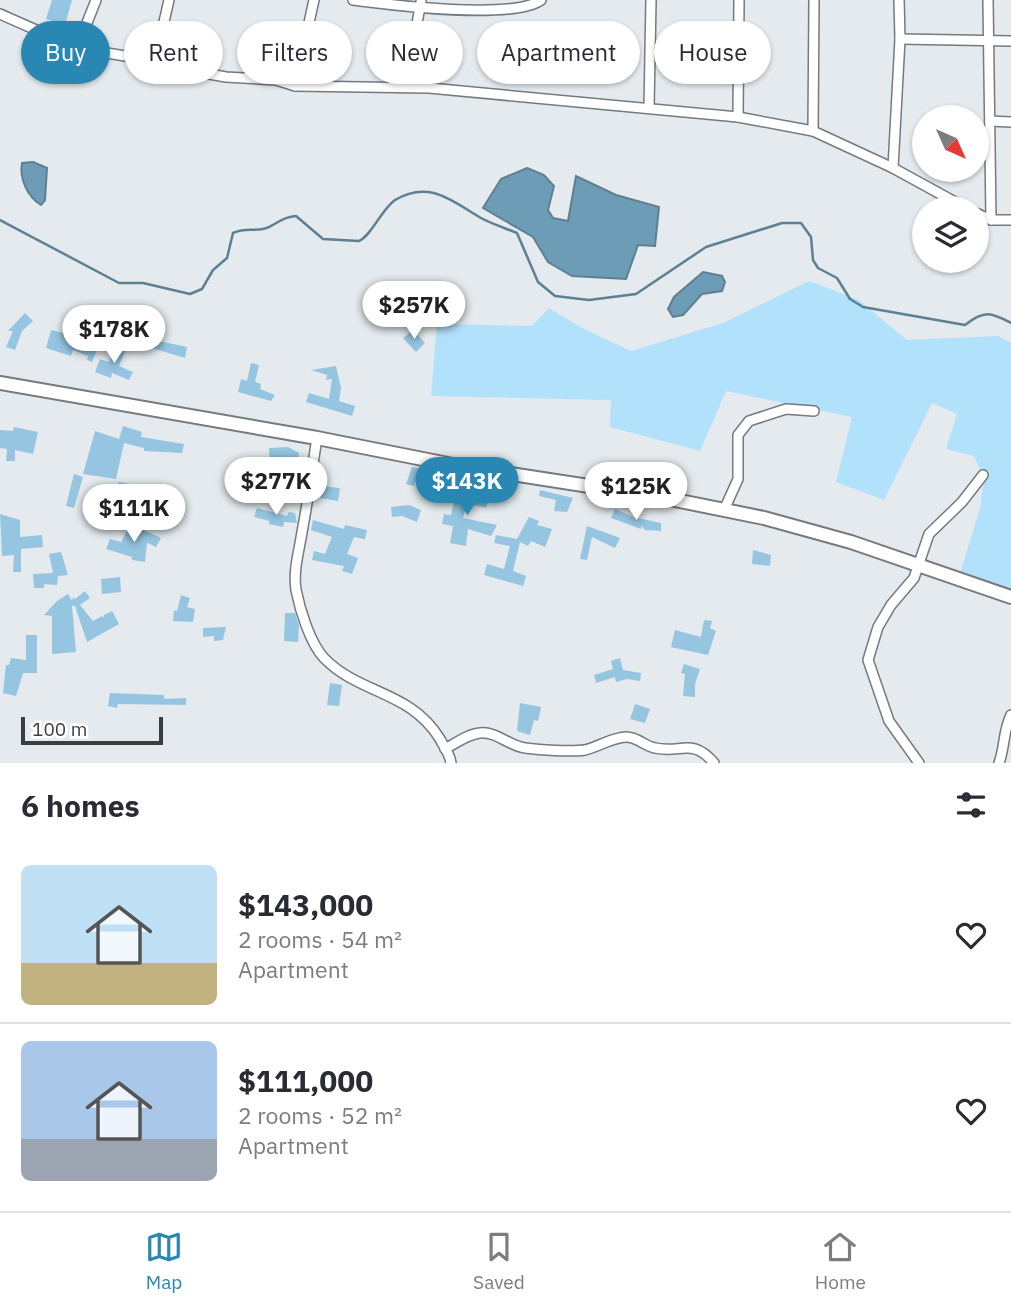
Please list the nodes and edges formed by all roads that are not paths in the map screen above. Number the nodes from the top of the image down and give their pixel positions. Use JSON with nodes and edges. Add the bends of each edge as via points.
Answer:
{"nodes":[{"id":1,"x":96,"y":0,"type":"edge"},
{"id":2,"x":169,"y":0,"type":"edge"},
{"id":3,"x":314,"y":0,"type":"edge"},
{"id":4,"x":353,"y":0,"type":"edge"},
{"id":5,"x":541,"y":0,"type":"edge"},
{"id":6,"x":651,"y":0,"type":"edge"},
{"id":7,"x":739,"y":0,"type":"edge"},
{"id":8,"x":814,"y":0,"type":"edge"},
{"id":9,"x":899,"y":0,"type":"edge"},
{"id":10,"x":988,"y":0,"type":"edge"},
{"id":11,"x":421,"y":3,"type":"edge"},
{"id":12,"x":0,"y":14,"type":"edge"},
{"id":13,"x":88,"y":21,"type":"edge"},
{"id":14,"x":164,"y":21,"type":"edge"},
{"id":15,"x":21,"y":23,"type":"edge"},
{"id":16,"x":900,"y":39,"type":"junction"},
{"id":17,"x":988,"y":40,"type":"junction"},
{"id":18,"x":1011,"y":41,"type":"edge"},
{"id":19,"x":223,"y":76,"type":"edge"},
{"id":20,"x":295,"y":86,"type":"junction"},
{"id":21,"x":405,"y":86,"type":"junction"},
{"id":22,"x":649,"y":107,"type":"junction"},
{"id":23,"x":738,"y":117,"type":"junction"},
{"id":24,"x":990,"y":121,"type":"junction"},
{"id":25,"x":1011,"y":122,"type":"edge"},
{"id":26,"x":813,"y":131,"type":"junction"},
{"id":27,"x":893,"y":168,"type":"junction"},
{"id":28,"x":944,"y":196,"type":"edge"},
{"id":29,"x":991,"y":220,"type":"joint"},
{"id":30,"x":1011,"y":220,"type":"edge"},
{"id":31,"x":0,"y":383,"type":"edge"},
{"id":32,"x":814,"y":411,"type":"dead end"},
{"id":33,"x":317,"y":438,"type":"junction"},
{"id":34,"x":983,"y":475,"type":"dead end"},
{"id":35,"x":724,"y":510,"type":"junction"},
{"id":36,"x":918,"y":566,"type":"junction"},
{"id":37,"x":1011,"y":597,"type":"edge"},
{"id":38,"x":1011,"y":715,"type":"edge"},
{"id":39,"x":445,"y":749,"type":"junction"},
{"id":40,"x":451,"y":763,"type":"edge"},
{"id":41,"x":714,"y":763,"type":"edge"},
{"id":42,"x":919,"y":763,"type":"edge"},
{"id":43,"x":999,"y":763,"type":"edge"}],
"edges":[{"from":1,"to":13,"type":"street"},
{"from":2,"to":14,"type":"street"},
{"from":3,"to":20,"type":"street"},
{"from":4,"to":11,"type":"street"},
{"from":5,"to":11,"type":"street","via":[[530,7],[474,10]]},
{"from":6,"to":22,"type":"street"},
{"from":7,"to":23,"type":"street"},
{"from":8,"to":26,"type":"street"},
{"from":9,"to":16,"type":"street"},
{"from":10,"to":17,"type":"street"},
{"from":11,"to":21,"type":"street"},
{"from":12,"to":15,"type":"street"},
{"from":16,"to":17,"type":"street"},
{"from":16,"to":27,"type":"street"},
{"from":17,"to":18,"type":"street"},
{"from":17,"to":24,"type":"street"},
{"from":19,"to":20,"type":"street"},
{"from":20,"to":21,"type":"street"},
{"from":21,"to":22,"type":"street"},
{"from":22,"to":23,"type":"street"},
{"from":23,"to":26,"type":"street"},
{"from":24,"to":25,"type":"street"},
{"from":24,"to":29,"type":"street"},
{"from":26,"to":27,"type":"street"},
{"from":27,"to":28,"type":"street"},
{"from":29,"to":30,"type":"street"},
{"from":31,"to":33,"type":"main road"},
{"from":32,"to":35,"type":"street","via":[[786,409],[749,421],[738,435],[738,479]]},
{"from":33,"to":35,"type":"main road"},
{"from":33,"to":39,"type":"street","via":[[295,568],[296,591],[313,639],[337,669],[415,711],[434,729]]},
{"from":34,"to":36,"type":"street","via":[[929,534]]},
{"from":35,"to":36,"type":"main road","via":[[809,530]]},
{"from":36,"to":37,"type":"main road"},
{"from":36,"to":42,"type":"street","via":[[878,627],[868,660],[889,721]]},
{"from":38,"to":43,"type":"street"},
{"from":39,"to":40,"type":"street"},
{"from":39,"to":41,"type":"street","via":[[480,733],[524,748],[582,750],[623,737],[636,738],[652,748],[697,749]]}]}
